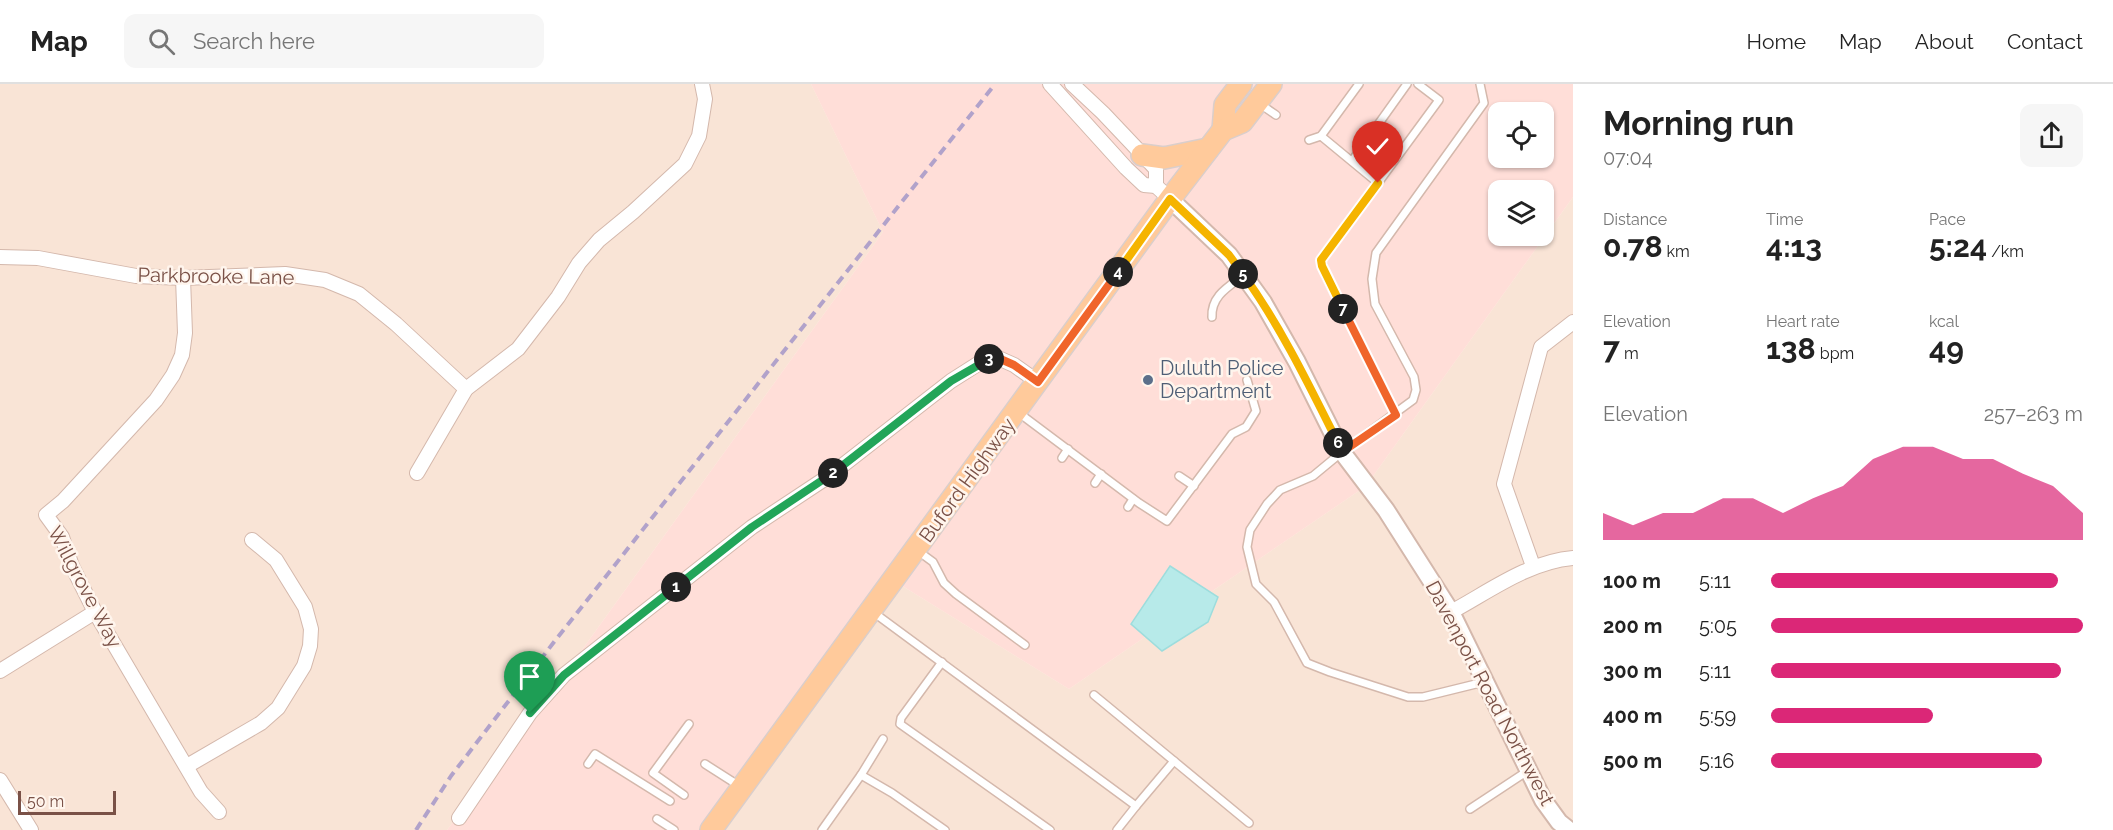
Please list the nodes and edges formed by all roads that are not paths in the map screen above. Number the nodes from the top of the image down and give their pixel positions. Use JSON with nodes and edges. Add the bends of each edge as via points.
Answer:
{"nodes":[{"id":1,"x":702,"y":84,"type":"edge"},
{"id":2,"x":1050,"y":84,"type":"edge"},
{"id":3,"x":1072,"y":84,"type":"edge"},
{"id":4,"x":1241,"y":84,"type":"edge"},
{"id":5,"x":1271,"y":84,"type":"edge"},
{"id":6,"x":1359,"y":84,"type":"edge"},
{"id":7,"x":1407,"y":84,"type":"edge"},
{"id":8,"x":1418,"y":84,"type":"edge"},
{"id":9,"x":1480,"y":84,"type":"edge"},
{"id":10,"x":1257,"y":102,"type":"junction"},
{"id":11,"x":1276,"y":116,"type":"dead end"},
{"id":12,"x":1223,"y":130,"type":"junction"},
{"id":13,"x":1321,"y":136,"type":"junction"},
{"id":14,"x":1309,"y":140,"type":"dead end"},
{"id":15,"x":1208,"y":149,"type":"junction"},
{"id":16,"x":1142,"y":155,"type":"junction"},
{"id":17,"x":1352,"y":161,"type":"junction"},
{"id":18,"x":1378,"y":183,"type":"junction"},
{"id":19,"x":1163,"y":192,"type":"junction"},
{"id":20,"x":0,"y":257,"type":"edge"},
{"id":21,"x":1244,"y":275,"type":"junction"},
{"id":22,"x":183,"y":278,"type":"junction"},
{"id":23,"x":1212,"y":317,"type":"dead end"},
{"id":24,"x":1573,"y":322,"type":"edge"},
{"id":25,"x":1247,"y":380,"type":"dead end"},
{"id":26,"x":1038,"y":382,"type":"junction"},
{"id":27,"x":466,"y":389,"type":"junction"},
{"id":28,"x":1017,"y":411,"type":"junction"},
{"id":29,"x":1396,"y":415,"type":"junction"},
{"id":30,"x":1068,"y":449,"type":"junction"},
{"id":31,"x":1342,"y":452,"type":"junction"},
{"id":32,"x":1062,"y":458,"type":"dead end"},
{"id":33,"x":417,"y":473,"type":"dead end"},
{"id":34,"x":1101,"y":474,"type":"junction"},
{"id":35,"x":1179,"y":476,"type":"dead end"},
{"id":36,"x":1095,"y":483,"type":"dead end"},
{"id":37,"x":1194,"y":486,"type":"junction"},
{"id":38,"x":1134,"y":499,"type":"junction"},
{"id":39,"x":1128,"y":507,"type":"dead end"},
{"id":40,"x":1163,"y":519,"type":"junction"},
{"id":41,"x":1158,"y":526,"type":"dead end"},
{"id":42,"x":252,"y":540,"type":"dead end"},
{"id":43,"x":916,"y":549,"type":"junction"},
{"id":44,"x":1573,"y":558,"type":"edge"},
{"id":45,"x":1533,"y":567,"type":"junction"},
{"id":46,"x":871,"y":611,"type":"junction"},
{"id":47,"x":95,"y":612,"type":"junction"},
{"id":48,"x":1451,"y":612,"type":"junction"},
{"id":49,"x":1025,"y":645,"type":"dead end"},
{"id":50,"x":942,"y":662,"type":"junction"},
{"id":51,"x":0,"y":671,"type":"edge"},
{"id":52,"x":1484,"y":682,"type":"junction"},
{"id":53,"x":1094,"y":694,"type":"dead end"},
{"id":54,"x":689,"y":724,"type":"dead end"},
{"id":55,"x":883,"y":739,"type":"dead end"},
{"id":56,"x":1174,"y":760,"type":"junction"},
{"id":57,"x":588,"y":764,"type":"dead end"},
{"id":58,"x":705,"y":764,"type":"dead end"},
{"id":59,"x":187,"y":766,"type":"junction"},
{"id":60,"x":1529,"y":770,"type":"junction"},
{"id":61,"x":861,"y":775,"type":"junction"},
{"id":62,"x":0,"y":780,"type":"edge"},
{"id":63,"x":742,"y":787,"type":"junction"},
{"id":64,"x":684,"y":795,"type":"dead end"},
{"id":65,"x":670,"y":801,"type":"dead end"},
{"id":66,"x":1136,"y":806,"type":"junction"},
{"id":67,"x":1470,"y":809,"type":"dead end"},
{"id":68,"x":219,"y":812,"type":"dead end"},
{"id":69,"x":459,"y":818,"type":"dead end"},
{"id":70,"x":657,"y":819,"type":"dead end"},
{"id":71,"x":1249,"y":823,"type":"dead end"},
{"id":72,"x":31,"y":830,"type":"edge"},
{"id":73,"x":674,"y":830,"type":"edge"},
{"id":74,"x":711,"y":830,"type":"edge"},
{"id":75,"x":822,"y":830,"type":"edge"},
{"id":76,"x":945,"y":830,"type":"edge"},
{"id":77,"x":1050,"y":830,"type":"edge"},
{"id":78,"x":1117,"y":830,"type":"edge"},
{"id":79,"x":1569,"y":830,"type":"edge"}],
"edges":[{"from":1,"to":27,"type":"street","via":[[705,99],[699,136],[685,164],[599,240],[518,350]]},
{"from":2,"to":19,"type":"street","via":[[1126,168],[1144,185]]},
{"from":3,"to":16,"type":"street"},
{"from":4,"to":12,"type":"main road","name":"Buford Highway","via":[[1225,105]]},
{"from":5,"to":10,"type":"main road","name":"Buford Highway"},
{"from":6,"to":13,"type":"lane"},
{"from":7,"to":17,"type":"lane"},
{"from":8,"to":18,"type":"lane","via":[[1439,100]]},
{"from":9,"to":29,"type":"lane","via":[[1484,103],[1376,254],[1372,279],[1375,303],[1414,377],[1416,390],[1413,400]]},
{"from":10,"to":11,"type":"lane"},
{"from":10,"to":12,"type":"main road","name":"Buford Highway","via":[[1242,122]]},
{"from":12,"to":15,"type":"main road","name":"Buford Highway"},
{"from":13,"to":14,"type":"lane"},
{"from":13,"to":17,"type":"lane"},
{"from":15,"to":16,"type":"main road","via":[[1164,158]]},
{"from":15,"to":19,"type":"main road","name":"Buford Highway"},
{"from":16,"to":19,"type":"street","via":[[1156,169]]},
{"from":17,"to":18,"type":"lane"},
{"from":18,"to":29,"type":"lane","via":[[1321,260]]},
{"from":19,"to":21,"type":"street","name":"Davenport Road Northwest","via":[[1229,255]]},
{"from":19,"to":26,"type":"main road","name":"Buford Highway"},
{"from":20,"to":22,"type":"street","name":"Parkbrooke Lane","via":[[38,258],[136,276]]},
{"from":21,"to":23,"type":"lane","via":[[1221,293],[1212,306]]},
{"from":21,"to":31,"type":"street","name":"Davenport Road Northwest","via":[[1297,362]]},
{"from":22,"to":27,"type":"street","name":"Parkbrooke Lane","via":[[285,274],[325,280],[359,294]]},
{"from":22,"to":47,"type":"street","name":"Willgrove Way","via":[[185,333],[182,356],[173,375],[156,400],[46,515],[62,537]]},
{"from":24,"to":45,"type":"street","via":[[1541,347],[1504,484]]},
{"from":25,"to":37,"type":"lane","via":[[1256,411],[1245,427],[1232,434]]},
{"from":26,"to":28,"type":"main road","name":"Buford Highway"},
{"from":26,"to":69,"type":"street","via":[[996,357],[984,360],[829,476],[752,527],[564,675],[530,713]]},
{"from":27,"to":33,"type":"street"},
{"from":28,"to":30,"type":"lane"},
{"from":28,"to":43,"type":"main road","name":"Buford Highway"},
{"from":29,"to":31,"type":"lane"},
{"from":30,"to":32,"type":"lane"},
{"from":30,"to":34,"type":"lane"},
{"from":31,"to":48,"type":"street","name":"Davenport Road Northwest","via":[[1386,510]]},
{"from":31,"to":52,"type":"lane","via":[[1313,476],[1280,490],[1250,530],[1247,547],[1256,584],[1274,602],[1307,663],[1408,697]]},
{"from":34,"to":36,"type":"lane"},
{"from":34,"to":38,"type":"lane"},
{"from":35,"to":37,"type":"lane"},
{"from":37,"to":40,"type":"lane","via":[[1167,521]]},
{"from":38,"to":39,"type":"lane"},
{"from":38,"to":40,"type":"lane"},
{"from":40,"to":41,"type":"lane"},
{"from":42,"to":59,"type":"street","via":[[276,560],[305,607],[311,629],[310,646],[304,666],[278,708],[261,723]]},
{"from":43,"to":46,"type":"main road","name":"Buford Highway"},
{"from":43,"to":49,"type":"lane","via":[[933,562],[944,583],[956,594]]},
{"from":44,"to":45,"type":"street"},
{"from":45,"to":48,"type":"street"},
{"from":46,"to":50,"type":"lane"},
{"from":46,"to":63,"type":"main road","name":"Buford Highway"},
{"from":47,"to":51,"type":"street"},
{"from":47,"to":59,"type":"street","name":"Willgrove Way"},
{"from":48,"to":52,"type":"street","name":"Davenport Road Northwest"},
{"from":50,"to":66,"type":"lane"},
{"from":50,"to":77,"type":"lane","via":[[900,724]]},
{"from":52,"to":60,"type":"street","name":"Davenport Road Northwest"},
{"from":53,"to":56,"type":"lane"},
{"from":54,"to":64,"type":"lane","via":[[653,773]]},
{"from":55,"to":61,"type":"lane"},
{"from":56,"to":66,"type":"lane"},
{"from":56,"to":71,"type":"lane"},
{"from":57,"to":65,"type":"lane","via":[[595,754]]},
{"from":58,"to":63,"type":"lane"},
{"from":59,"to":68,"type":"street","name":"Willgrove Way","via":[[201,792]]},
{"from":60,"to":67,"type":"lane"},
{"from":60,"to":79,"type":"street","name":"Davenport Road Northwest","via":[[1543,800]]},
{"from":61,"to":75,"type":"lane"},
{"from":61,"to":76,"type":"lane"},
{"from":62,"to":72,"type":"street"},
{"from":63,"to":74,"type":"main road","name":"Buford Highway"},
{"from":66,"to":78,"type":"lane"},
{"from":70,"to":73,"type":"lane"}]}
